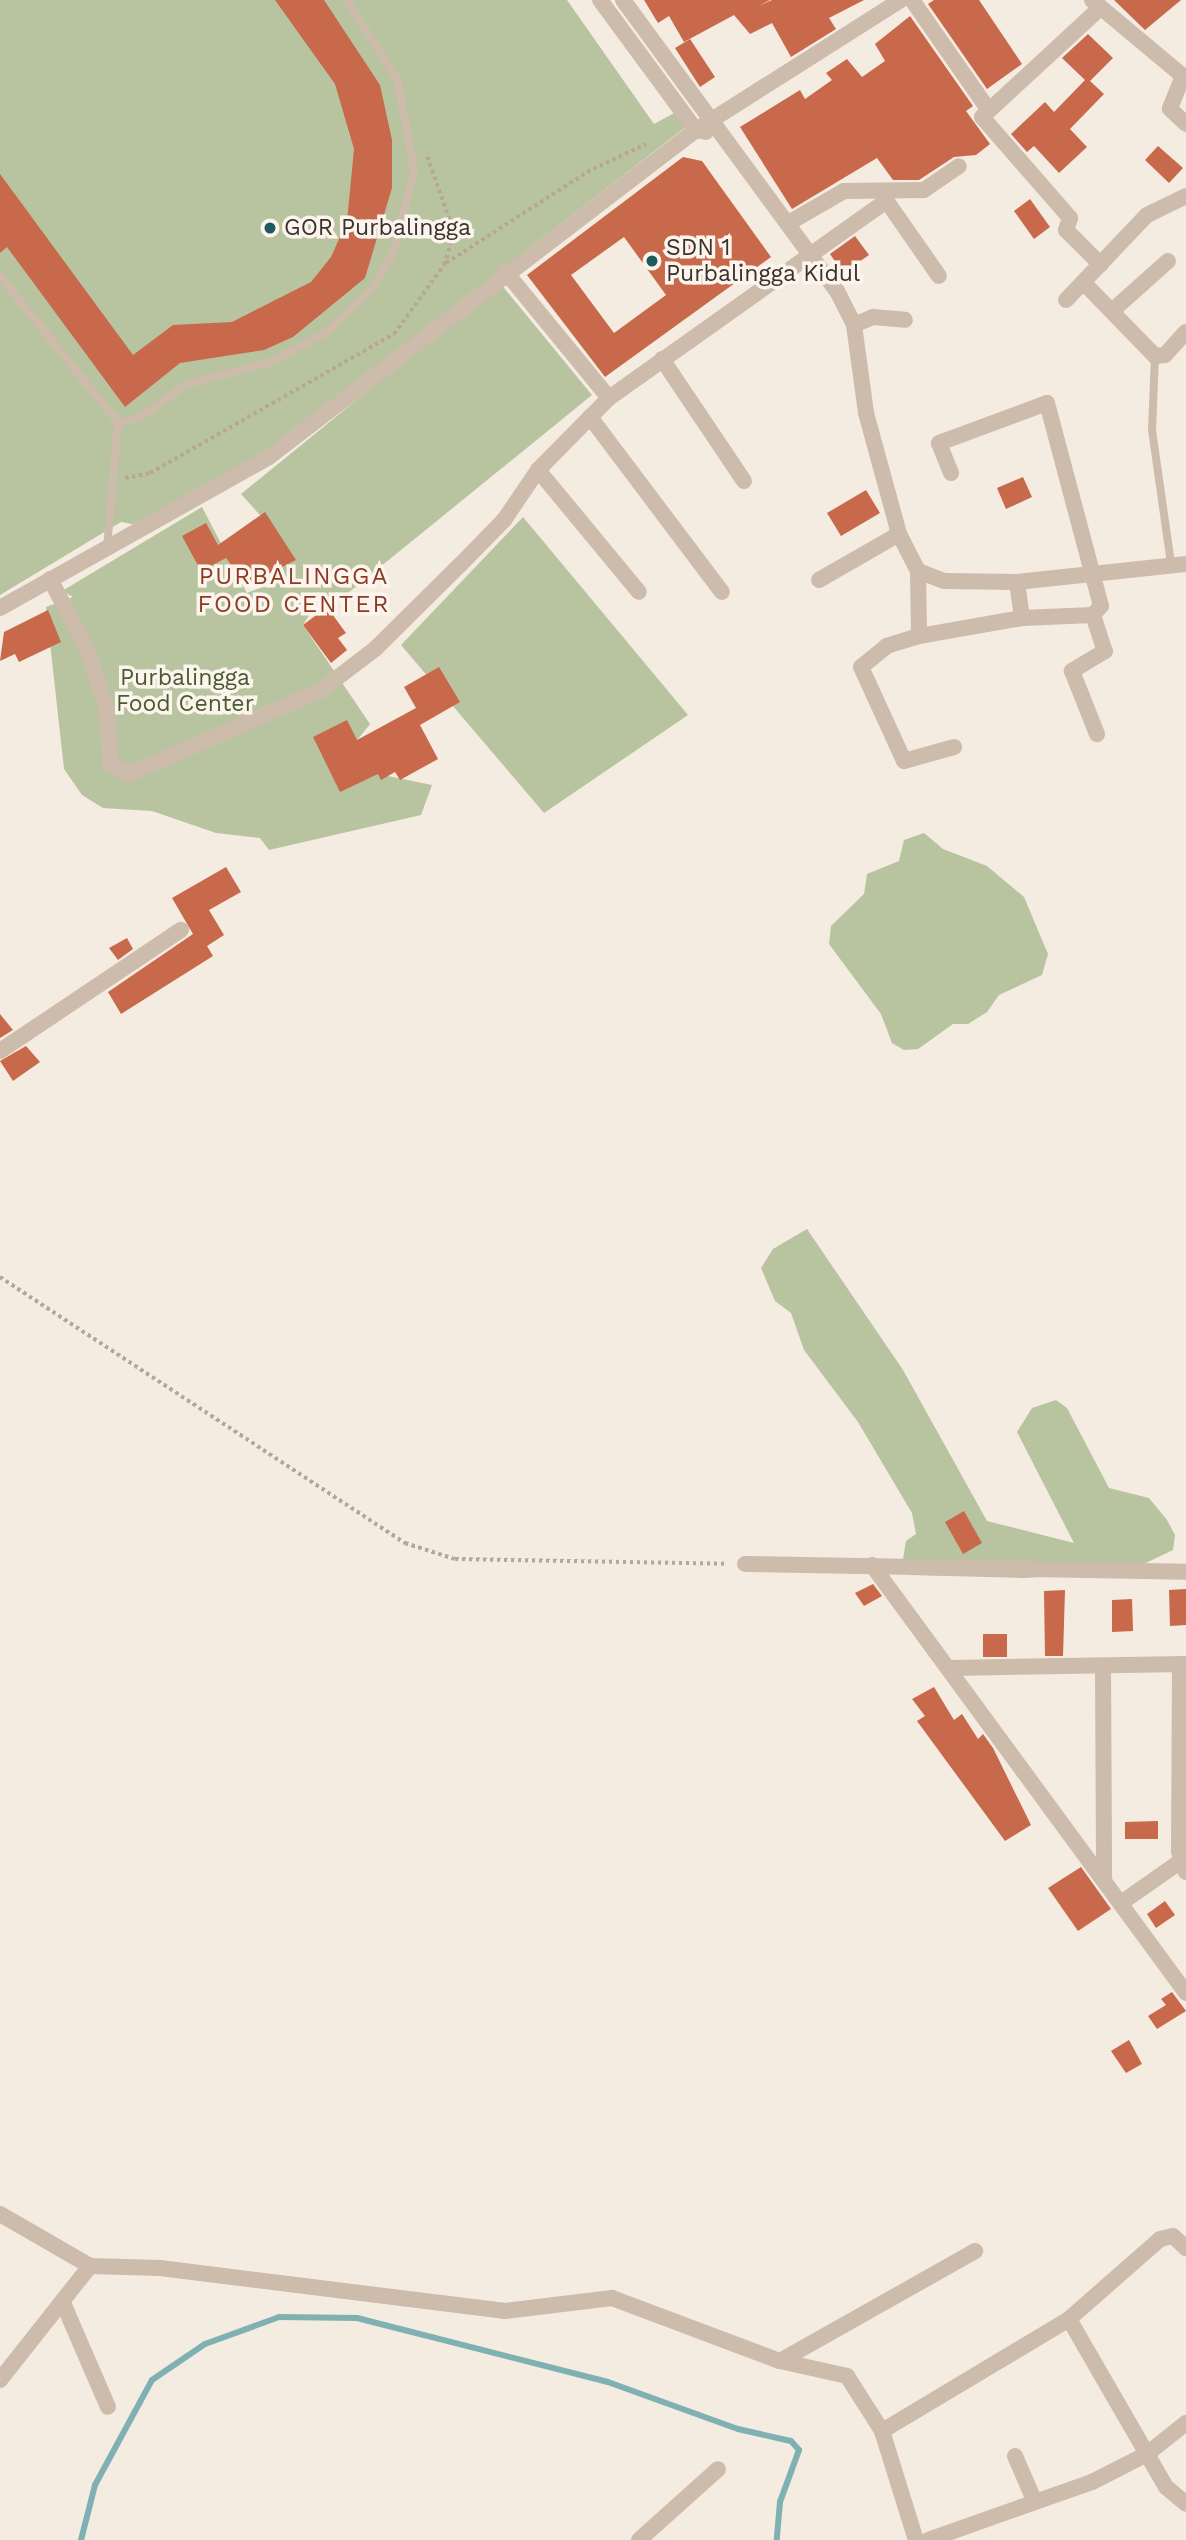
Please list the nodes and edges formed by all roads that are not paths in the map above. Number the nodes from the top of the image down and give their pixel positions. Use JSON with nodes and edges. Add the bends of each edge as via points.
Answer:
{"nodes":[{"id":1,"x":347,"y":0,"type":"edge"},
{"id":2,"x":600,"y":0,"type":"edge"},
{"id":3,"x":624,"y":0,"type":"edge"},
{"id":4,"x":900,"y":0,"type":"edge"},
{"id":5,"x":912,"y":0,"type":"edge"},
{"id":6,"x":1096,"y":4,"type":"edge"},
{"id":7,"x":988,"y":109,"type":"junction"},
{"id":8,"x":713,"y":119,"type":"junction"},
{"id":9,"x":1186,"y":124,"type":"edge"},
{"id":10,"x":696,"y":130,"type":"junction"},
{"id":11,"x":725,"y":136,"type":"junction"},
{"id":12,"x":959,"y":166,"type":"dead end"},
{"id":13,"x":1186,"y":195,"type":"edge"},
{"id":14,"x":883,"y":196,"type":"junction"},
{"id":15,"x":792,"y":221,"type":"junction"},
{"id":16,"x":813,"y":250,"type":"junction"},
{"id":17,"x":1168,"y":261,"type":"dead end"},
{"id":18,"x":1101,"y":265,"type":"junction"},
{"id":19,"x":505,"y":271,"type":"junction"},
{"id":20,"x":0,"y":276,"type":"edge"},
{"id":21,"x":939,"y":276,"type":"dead end"},
{"id":22,"x":1084,"y":283,"type":"junction"},
{"id":23,"x":1066,"y":300,"type":"dead end"},
{"id":24,"x":1112,"y":311,"type":"junction"},
{"id":25,"x":905,"y":320,"type":"dead end"},
{"id":26,"x":854,"y":326,"type":"junction"},
{"id":27,"x":1186,"y":332,"type":"edge"},
{"id":28,"x":1155,"y":356,"type":"junction"},
{"id":29,"x":662,"y":359,"type":"junction"},
{"id":30,"x":609,"y":398,"type":"junction"},
{"id":31,"x":590,"y":416,"type":"junction"},
{"id":32,"x":118,"y":423,"type":"junction"},
{"id":33,"x":538,"y":470,"type":"junction"},
{"id":34,"x":951,"y":473,"type":"dead end"},
{"id":35,"x":744,"y":481,"type":"dead end"},
{"id":36,"x":899,"y":534,"type":"junction"},
{"id":37,"x":107,"y":548,"type":"junction"},
{"id":38,"x":1178,"y":563,"type":"edge"},
{"id":39,"x":918,"y":571,"type":"junction"},
{"id":40,"x":1096,"y":572,"type":"junction"},
{"id":41,"x":50,"y":579,"type":"junction"},
{"id":42,"x":819,"y":580,"type":"dead end"},
{"id":43,"x":1017,"y":586,"type":"junction"},
{"id":44,"x":722,"y":592,"type":"dead end"},
{"id":45,"x":639,"y":593,"type":"dead end"},
{"id":46,"x":0,"y":608,"type":"edge"},
{"id":47,"x":1097,"y":610,"type":"junction"},
{"id":48,"x":1021,"y":613,"type":"junction"},
{"id":49,"x":919,"y":627,"type":"junction"},
{"id":50,"x":1097,"y":734,"type":"dead end"},
{"id":51,"x":954,"y":747,"type":"dead end"},
{"id":52,"x":181,"y":930,"type":"dead end"},
{"id":53,"x":0,"y":1051,"type":"edge"},
{"id":54,"x":745,"y":1564,"type":"road end"},
{"id":55,"x":872,"y":1565,"type":"junction"},
{"id":56,"x":1186,"y":1572,"type":"edge"},
{"id":57,"x":1183,"y":1664,"type":"edge"},
{"id":58,"x":1103,"y":1666,"type":"junction"},
{"id":59,"x":950,"y":1668,"type":"junction"},
{"id":60,"x":1183,"y":1866,"type":"edge"},
{"id":61,"x":1104,"y":1880,"type":"junction"},
{"id":62,"x":1121,"y":1903,"type":"junction"},
{"id":63,"x":1186,"y":1993,"type":"edge"},
{"id":64,"x":0,"y":2214,"type":"edge"},
{"id":65,"x":1186,"y":2248,"type":"edge"},
{"id":66,"x":975,"y":2251,"type":"dead end"},
{"id":67,"x":90,"y":2266,"type":"junction"},
{"id":68,"x":62,"y":2303,"type":"junction"},
{"id":69,"x":1069,"y":2319,"type":"junction"},
{"id":70,"x":780,"y":2361,"type":"junction"},
{"id":71,"x":0,"y":2380,"type":"edge"},
{"id":72,"x":108,"y":2407,"type":"dead end"},
{"id":73,"x":1186,"y":2423,"type":"edge"},
{"id":74,"x":882,"y":2431,"type":"junction"},
{"id":75,"x":1147,"y":2454,"type":"junction"},
{"id":76,"x":1016,"y":2456,"type":"dead end"},
{"id":77,"x":718,"y":2469,"type":"dead end"},
{"id":78,"x":1034,"y":2500,"type":"junction"},
{"id":79,"x":1186,"y":2504,"type":"edge"},
{"id":80,"x":639,"y":2540,"type":"edge"},
{"id":81,"x":916,"y":2540,"type":"edge"},
{"id":82,"x":928,"y":2540,"type":"edge"}],
"edges":[{"from":1,"to":32,"type":"lane","via":[[398,81],[411,135],[411,196],[392,256],[352,312],[315,340],[268,363],[187,384],[141,417]]},
{"from":2,"to":10,"type":"street"},
{"from":3,"to":8,"type":"street"},
{"from":4,"to":8,"type":"street"},
{"from":5,"to":7,"type":"street"},
{"from":6,"to":7,"type":"street"},
{"from":6,"to":9,"type":"street","via":[[1184,76],[1170,109]]},
{"from":7,"to":18,"type":"street","via":[[982,117],[986,125],[1070,218],[1066,230]]},
{"from":8,"to":10,"type":"street"},
{"from":8,"to":11,"type":"street"},
{"from":10,"to":11,"type":"street"},
{"from":10,"to":19,"type":"street"},
{"from":11,"to":15,"type":"street"},
{"from":12,"to":14,"type":"street","via":[[924,190]]},
{"from":13,"to":18,"type":"street","via":[[1147,215]]},
{"from":14,"to":15,"type":"street","via":[[844,191]]},
{"from":14,"to":16,"type":"street"},
{"from":14,"to":21,"type":"street"},
{"from":15,"to":16,"type":"street"},
{"from":16,"to":26,"type":"street"},
{"from":16,"to":29,"type":"street"},
{"from":17,"to":24,"type":"street"},
{"from":18,"to":22,"type":"street"},
{"from":19,"to":30,"type":"street"},
{"from":19,"to":37,"type":"street","via":[[269,457]]},
{"from":20,"to":32,"type":"lane"},
{"from":22,"to":23,"type":"street"},
{"from":22,"to":24,"type":"street"},
{"from":24,"to":28,"type":"street"},
{"from":25,"to":26,"type":"street","via":[[873,317]]},
{"from":26,"to":36,"type":"street","via":[[866,413]]},
{"from":27,"to":28,"type":"street","via":[[1165,355]]},
{"from":28,"to":38,"type":"lane","via":[[1152,430]]},
{"from":29,"to":30,"type":"street"},
{"from":29,"to":35,"type":"street"},
{"from":30,"to":31,"type":"street"},
{"from":31,"to":33,"type":"street"},
{"from":31,"to":44,"type":"street"},
{"from":32,"to":37,"type":"lane"},
{"from":33,"to":41,"type":"street","via":[[504,520],[461,564],[375,649],[320,691],[129,774],[110,765],[107,711],[89,653]]},
{"from":33,"to":45,"type":"street"},
{"from":34,"to":40,"type":"street","via":[[939,443],[1047,403]]},
{"from":36,"to":39,"type":"street"},
{"from":36,"to":42,"type":"street"},
{"from":37,"to":41,"type":"street"},
{"from":38,"to":40,"type":"street"},
{"from":39,"to":43,"type":"street","via":[[953,582]]},
{"from":39,"to":49,"type":"street"},
{"from":40,"to":43,"type":"street"},
{"from":40,"to":47,"type":"street"},
{"from":41,"to":46,"type":"street"},
{"from":43,"to":48,"type":"street"},
{"from":47,"to":48,"type":"street"},
{"from":47,"to":50,"type":"street","via":[[1105,651],[1072,671]]},
{"from":48,"to":49,"type":"street"},
{"from":49,"to":51,"type":"street","via":[[862,667],[904,761]]},
{"from":52,"to":53,"type":"street"},
{"from":54,"to":55,"type":"street"},
{"from":55,"to":56,"type":"street"},
{"from":55,"to":59,"type":"street"},
{"from":57,"to":58,"type":"street"},
{"from":57,"to":60,"type":"street"},
{"from":58,"to":59,"type":"street"},
{"from":58,"to":61,"type":"street"},
{"from":59,"to":61,"type":"street"},
{"from":60,"to":62,"type":"street"},
{"from":61,"to":62,"type":"street"},
{"from":62,"to":63,"type":"street"},
{"from":64,"to":67,"type":"street"},
{"from":65,"to":69,"type":"street","via":[[1173,2236],[1160,2239]]},
{"from":66,"to":70,"type":"street"},
{"from":67,"to":68,"type":"street"},
{"from":67,"to":70,"type":"street","via":[[160,2267],[505,2311],[600,2296]]},
{"from":68,"to":71,"type":"street"},
{"from":68,"to":72,"type":"street"},
{"from":69,"to":74,"type":"street"},
{"from":69,"to":75,"type":"street"},
{"from":70,"to":74,"type":"street","via":[[848,2376]]},
{"from":73,"to":75,"type":"street"},
{"from":74,"to":81,"type":"street"},
{"from":75,"to":78,"type":"street","via":[[1092,2482]]},
{"from":75,"to":79,"type":"street","via":[[1166,2487]]},
{"from":76,"to":78,"type":"street"},
{"from":77,"to":80,"type":"street"},
{"from":78,"to":82,"type":"street"}]}
